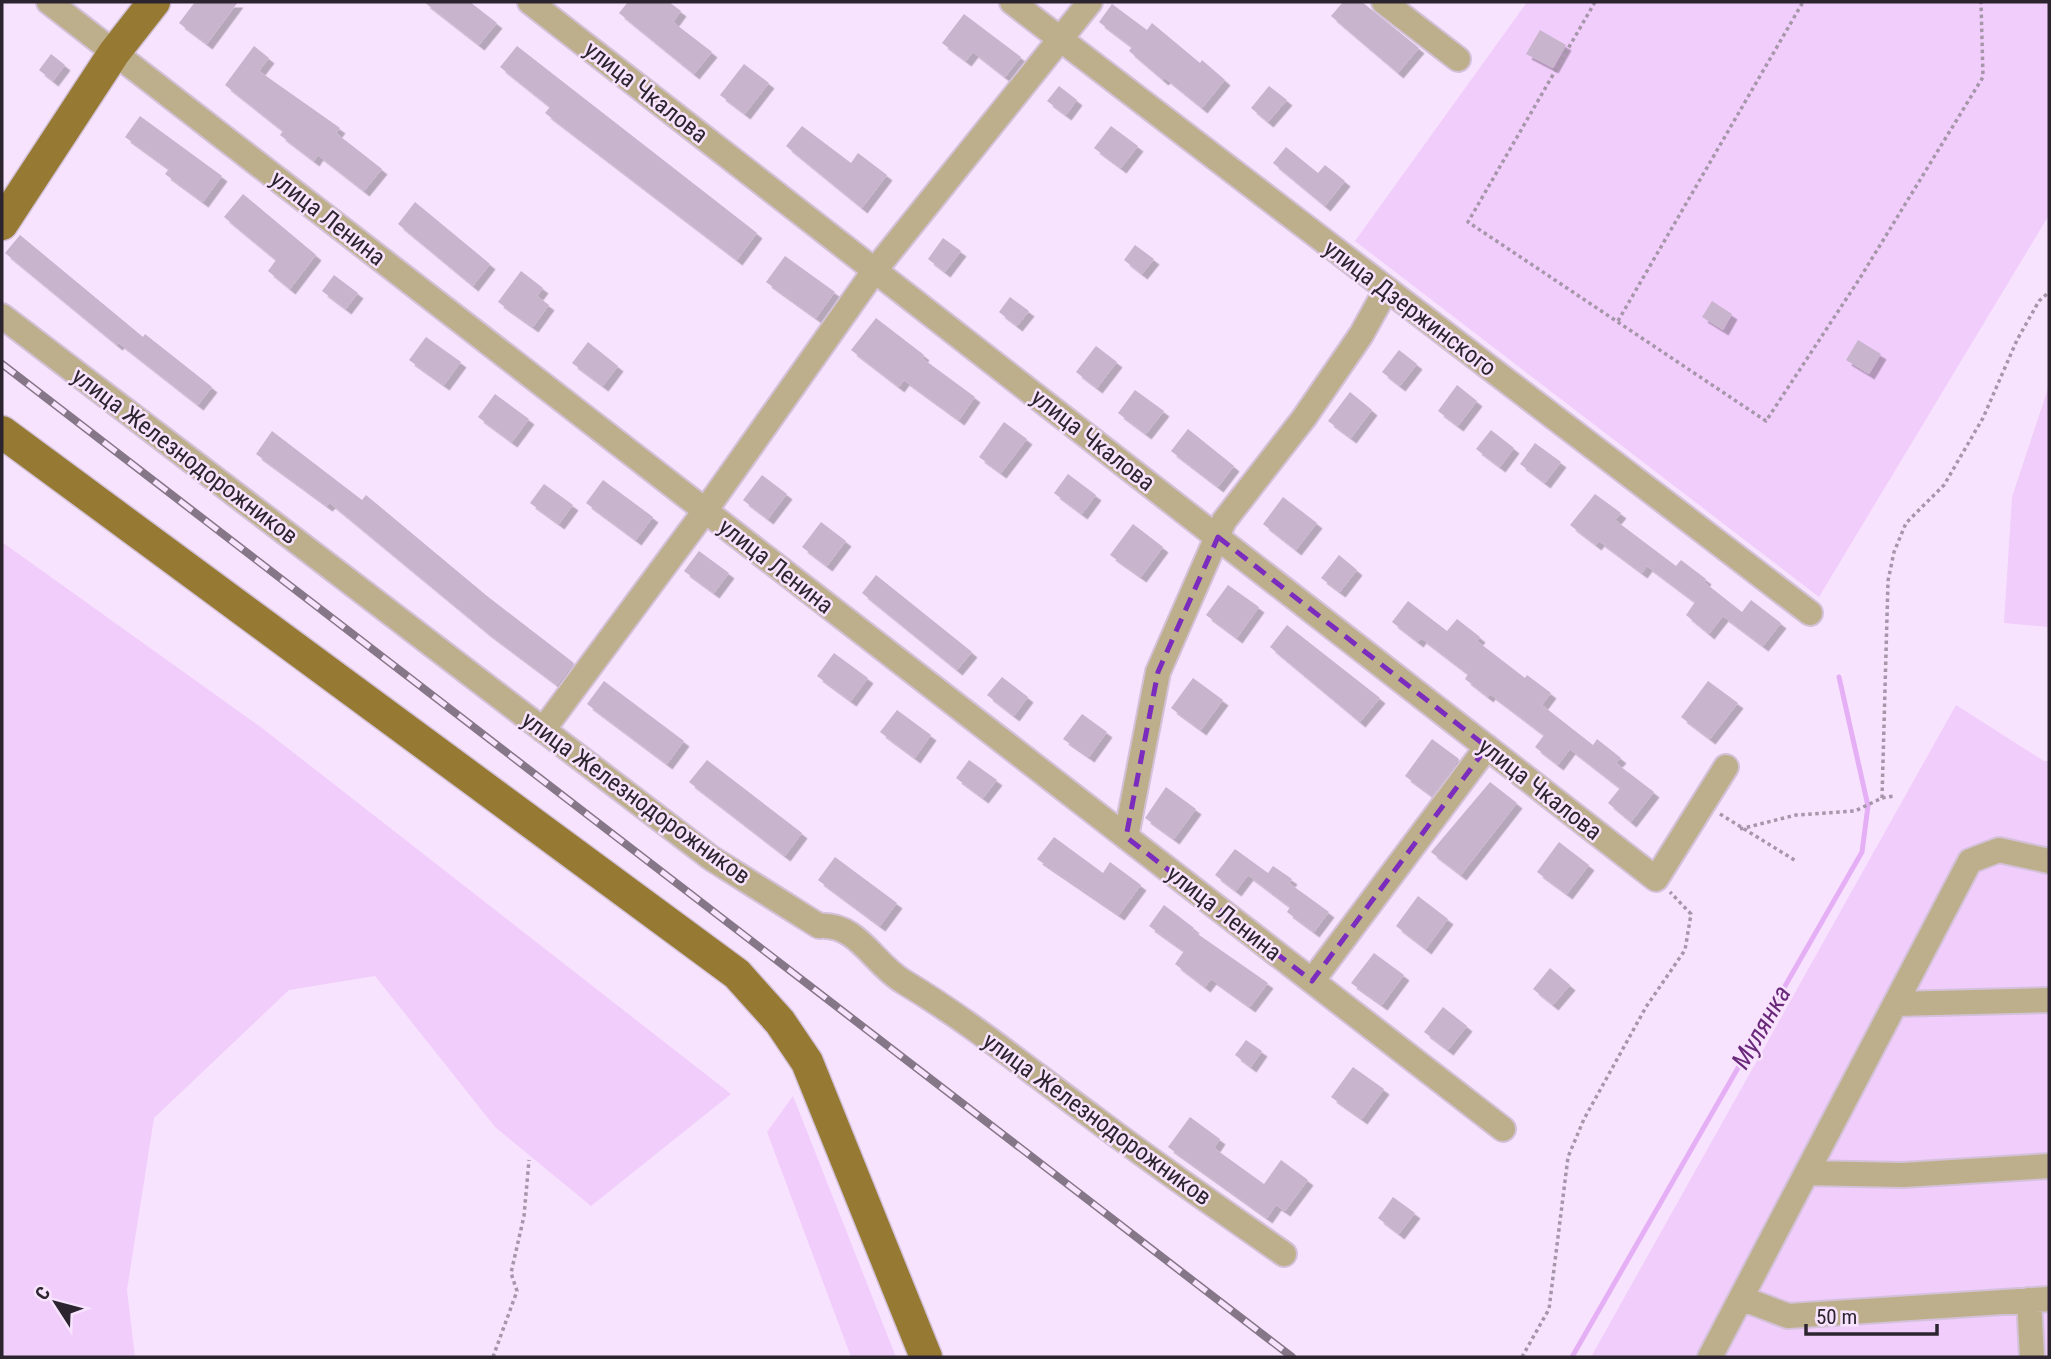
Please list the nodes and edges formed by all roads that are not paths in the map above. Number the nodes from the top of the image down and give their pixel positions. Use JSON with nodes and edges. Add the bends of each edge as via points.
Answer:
{"nodes":[{"id":1,"x":49,"y":2,"type":"edge"},
{"id":2,"x":154,"y":2,"type":"edge"},
{"id":3,"x":530,"y":2,"type":"edge"},
{"id":4,"x":1012,"y":2,"type":"edge"},
{"id":5,"x":1090,"y":2,"type":"edge"},
{"id":6,"x":1384,"y":2,"type":"edge"},
{"id":7,"x":1060,"y":39,"type":"junction"},
{"id":8,"x":114,"y":53,"type":"junction"},
{"id":9,"x":1458,"y":59,"type":"dead end"},
{"id":10,"x":2,"y":223,"type":"edge"},
{"id":11,"x":875,"y":270,"type":"junction"},
{"id":12,"x":1386,"y":290,"type":"junction"},
{"id":13,"x":2,"y":316,"type":"edge"},
{"id":14,"x":2,"y":432,"type":"edge"},
{"id":15,"x":705,"y":510,"type":"junction"},
{"id":16,"x":1218,"y":537,"type":"junction"},
{"id":17,"x":1810,"y":613,"type":"dead end"},
{"id":18,"x":542,"y":730,"type":"junction"},
{"id":19,"x":1487,"y":747,"type":"junction"},
{"id":20,"x":1726,"y":767,"type":"dead end"},
{"id":21,"x":1126,"y":837,"type":"junction"},
{"id":22,"x":2049,"y":861,"type":"edge"},
{"id":23,"x":1312,"y":981,"type":"junction"},
{"id":24,"x":2049,"y":1000,"type":"edge"},
{"id":25,"x":1895,"y":1004,"type":"junction"},
{"id":26,"x":1503,"y":1129,"type":"dead end"},
{"id":27,"x":2049,"y":1166,"type":"edge"},
{"id":28,"x":1807,"y":1173,"type":"junction"},
{"id":29,"x":1284,"y":1254,"type":"dead end"},
{"id":30,"x":1741,"y":1298,"type":"junction"},
{"id":31,"x":2039,"y":1300,"type":"edge"},
{"id":32,"x":926,"y":1357,"type":"edge"},
{"id":33,"x":1710,"y":1357,"type":"edge"},
{"id":34,"x":2032,"y":1357,"type":"edge"}],
"edges":[{"from":1,"to":8,"type":"street","name":"улица Ленина"},
{"from":2,"to":8,"type":"main road"},
{"from":3,"to":11,"type":"street","name":"улица Чкалова"},
{"from":4,"to":7,"type":"street","name":"улица Дзержинского"},
{"from":5,"to":7,"type":"street"},
{"from":6,"to":9,"type":"street"},
{"from":7,"to":11,"type":"street"},
{"from":7,"to":12,"type":"street","name":"улица Дзержинского"},
{"from":8,"to":10,"type":"main road"},
{"from":8,"to":15,"type":"street","name":"улица Ленина"},
{"from":11,"to":15,"type":"street"},
{"from":11,"to":16,"type":"street","name":"улица Чкалова"},
{"from":12,"to":16,"type":"street","via":[[1339,368],[1224,521]]},
{"from":12,"to":17,"type":"street","name":"улица Дзержинского"},
{"from":13,"to":18,"type":"street","name":"улица Железнодорожников"},
{"from":14,"to":32,"type":"main road","via":[[737,974],[780,1022],[807,1062]]},
{"from":15,"to":18,"type":"street"},
{"from":15,"to":21,"type":"street","name":"улица Ленина"},
{"from":16,"to":19,"type":"street","name":"улица Чкалова"},
{"from":16,"to":21,"type":"street","via":[[1158,671]]},
{"from":18,"to":29,"type":"street","name":"улица Железнодорожников","via":[[711,858],[819,926],[835,925],[857,938],[888,972],[942,1005]]},
{"from":19,"to":20,"type":"street","name":"улица Чкалова","via":[[1656,879]]},
{"from":19,"to":23,"type":"street"},
{"from":21,"to":23,"type":"street","name":"улица Ленина"},
{"from":22,"to":25,"type":"street","via":[[1999,850],[1970,861]]},
{"from":23,"to":26,"type":"street","name":"улица Ленина"},
{"from":24,"to":25,"type":"street"},
{"from":25,"to":28,"type":"street"},
{"from":27,"to":28,"type":"street","via":[[1903,1175]]},
{"from":28,"to":30,"type":"street"},
{"from":30,"to":31,"type":"street","via":[[1787,1316]]},
{"from":30,"to":33,"type":"street"},
{"from":31,"to":34,"type":"street"}]}
